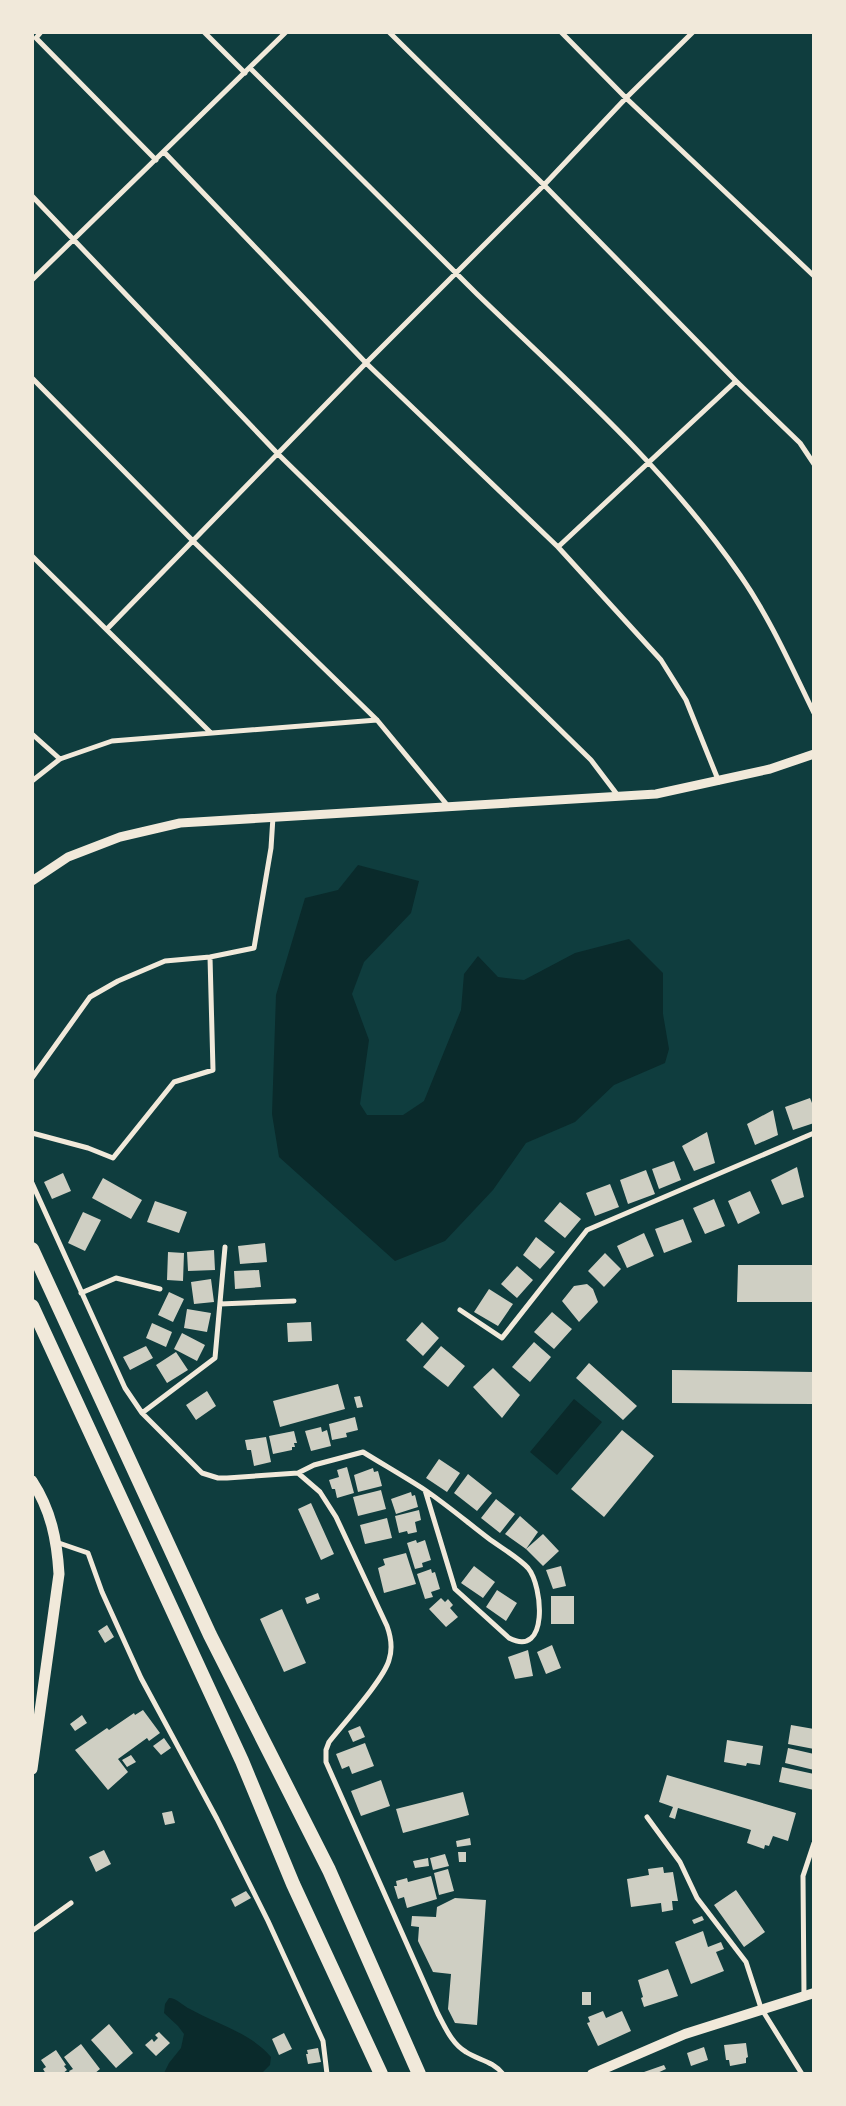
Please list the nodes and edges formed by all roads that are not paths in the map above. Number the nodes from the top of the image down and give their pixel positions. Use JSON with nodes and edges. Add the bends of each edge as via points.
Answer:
{"nodes":[{"id":1,"x":41,"y":32,"type":"edge"},
{"id":2,"x":204,"y":32,"type":"edge"},
{"id":3,"x":286,"y":32,"type":"edge"},
{"id":4,"x":389,"y":32,"type":"edge"},
{"id":5,"x":561,"y":32,"type":"edge"},
{"id":6,"x":693,"y":32,"type":"edge"},
{"id":7,"x":250,"y":68,"type":"junction"},
{"id":8,"x":245,"y":73,"type":"junction"},
{"id":9,"x":626,"y":98,"type":"junction"},
{"id":10,"x":164,"y":152,"type":"junction"},
{"id":11,"x":156,"y":160,"type":"junction"},
{"id":12,"x":544,"y":185,"type":"junction"},
{"id":13,"x":32,"y":196,"type":"edge"},
{"id":14,"x":75,"y":239,"type":"junction"},
{"id":15,"x":456,"y":273,"type":"junction"},
{"id":16,"x":814,"y":276,"type":"edge"},
{"id":17,"x":32,"y":280,"type":"edge"},
{"id":18,"x":366,"y":363,"type":"junction"},
{"id":19,"x":32,"y":378,"type":"edge"},
{"id":20,"x":736,"y":381,"type":"junction"},
{"id":21,"x":278,"y":454,"type":"junction"},
{"id":22,"x":649,"y":461,"type":"junction"},
{"id":23,"x":814,"y":464,"type":"edge"},
{"id":24,"x":193,"y":541,"type":"junction"},
{"id":25,"x":558,"y":547,"type":"junction"},
{"id":26,"x":32,"y":556,"type":"edge"},
{"id":27,"x":107,"y":629,"type":"junction"},
{"id":28,"x":814,"y":713,"type":"edge"},
{"id":29,"x":377,"y":720,"type":"junction"},
{"id":30,"x":210,"y":732,"type":"junction"},
{"id":31,"x":32,"y":734,"type":"edge"},
{"id":32,"x":814,"y":754,"type":"edge"},
{"id":33,"x":60,"y":759,"type":"junction"},
{"id":34,"x":32,"y":782,"type":"edge"},
{"id":35,"x":719,"y":782,"type":"junction"},
{"id":36,"x":619,"y":797,"type":"junction"},
{"id":37,"x":448,"y":807,"type":"junction"},
{"id":38,"x":273,"y":817,"type":"junction"},
{"id":39,"x":32,"y":880,"type":"edge"},
{"id":40,"x":210,"y":957,"type":"junction"},
{"id":41,"x":32,"y":1078,"type":"edge"},
{"id":42,"x":32,"y":1133,"type":"edge"},
{"id":43,"x":814,"y":1133,"type":"edge"},
{"id":44,"x":32,"y":1183,"type":"edge"},
{"id":45,"x":225,"y":1247,"type":"dead end"},
{"id":46,"x":32,"y":1249,"type":"edge"},
{"id":47,"x":160,"y":1289,"type":"dead end"},
{"id":48,"x":81,"y":1293,"type":"junction"},
{"id":49,"x":294,"y":1301,"type":"dead end"},
{"id":50,"x":220,"y":1304,"type":"junction"},
{"id":51,"x":32,"y":1306,"type":"edge"},
{"id":52,"x":460,"y":1310,"type":"dead end"},
{"id":53,"x":142,"y":1413,"type":"junction"},
{"id":54,"x":298,"y":1473,"type":"junction"},
{"id":55,"x":32,"y":1481,"type":"edge"},
{"id":56,"x":425,"y":1490,"type":"junction"},
{"id":57,"x":56,"y":1542,"type":"junction"},
{"id":58,"x":32,"y":1769,"type":"edge"},
{"id":59,"x":647,"y":1816,"type":"dead end"},
{"id":60,"x":814,"y":1843,"type":"edge"},
{"id":61,"x":71,"y":1903,"type":"dead end"},
{"id":62,"x":32,"y":1930,"type":"edge"},
{"id":63,"x":809,"y":1994,"type":"edge"},
{"id":64,"x":762,"y":2008,"type":"junction"},
{"id":65,"x":327,"y":2074,"type":"edge"},
{"id":66,"x":381,"y":2074,"type":"edge"},
{"id":67,"x":420,"y":2074,"type":"edge"},
{"id":68,"x":503,"y":2074,"type":"edge"},
{"id":69,"x":592,"y":2074,"type":"edge"},
{"id":70,"x":802,"y":2074,"type":"edge"}],
"edges":[{"from":1,"to":11,"type":"street","via":[[36,38]]},
{"from":2,"to":8,"type":"street"},
{"from":3,"to":7,"type":"street"},
{"from":4,"to":12,"type":"street"},
{"from":5,"to":9,"type":"street"},
{"from":6,"to":9,"type":"street"},
{"from":7,"to":8,"type":"street"},
{"from":7,"to":15,"type":"street"},
{"from":8,"to":10,"type":"street"},
{"from":9,"to":12,"type":"street"},
{"from":9,"to":16,"type":"street"},
{"from":10,"to":11,"type":"street"},
{"from":10,"to":18,"type":"street"},
{"from":11,"to":14,"type":"street"},
{"from":12,"to":15,"type":"street"},
{"from":12,"to":20,"type":"street"},
{"from":13,"to":14,"type":"street"},
{"from":14,"to":17,"type":"street"},
{"from":14,"to":21,"type":"street"},
{"from":15,"to":18,"type":"street"},
{"from":15,"to":22,"type":"street"},
{"from":18,"to":21,"type":"street"},
{"from":18,"to":25,"type":"street"},
{"from":19,"to":24,"type":"street"},
{"from":20,"to":22,"type":"street"},
{"from":20,"to":23,"type":"street","via":[[800,443]]},
{"from":21,"to":24,"type":"street"},
{"from":21,"to":36,"type":"street","via":[[591,760]]},
{"from":22,"to":25,"type":"street"},
{"from":22,"to":28,"type":"street","via":[[692,510],[740,575],[774,630]]},
{"from":24,"to":27,"type":"street"},
{"from":24,"to":29,"type":"street"},
{"from":25,"to":35,"type":"street","via":[[661,660],[686,700]]},
{"from":26,"to":27,"type":"street"},
{"from":27,"to":30,"type":"street"},
{"from":29,"to":30,"type":"street"},
{"from":29,"to":37,"type":"street"},
{"from":30,"to":33,"type":"street","via":[[112,742]]},
{"from":31,"to":33,"type":"street"},
{"from":32,"to":35,"type":"street"},
{"from":33,"to":34,"type":"street"},
{"from":35,"to":36,"type":"street","via":[[656,794]]},
{"from":36,"to":37,"type":"street"},
{"from":37,"to":38,"type":"street"},
{"from":38,"to":39,"type":"street","via":[[180,823],[120,837],[68,857]]},
{"from":38,"to":40,"type":"street","via":[[254,948]]},
{"from":40,"to":41,"type":"street","via":[[165,961],[90,997]]},
{"from":40,"to":42,"type":"street","via":[[212,1070],[174,1082],[113,1158]]},
{"from":43,"to":52,"type":"street","via":[[587,1230],[502,1338]]},
{"from":44,"to":48,"type":"street"},
{"from":45,"to":50,"type":"street"},
{"from":46,"to":67,"type":"highway","via":[[210,1635],[328,1870]]},
{"from":47,"to":48,"type":"street","via":[[116,1278]]},
{"from":48,"to":53,"type":"street","via":[[125,1388]]},
{"from":49,"to":50,"type":"street"},
{"from":50,"to":53,"type":"street","via":[[215,1358]]},
{"from":51,"to":66,"type":"highway","via":[[242,1761],[293,1884]]},
{"from":53,"to":54,"type":"street","via":[[202,1473],[209,1476],[227,1478]]},
{"from":54,"to":56,"type":"street","via":[[314,1465],[363,1452]]},
{"from":54,"to":68,"type":"street","via":[[320,1492],[336,1517],[387,1626],[391,1644],[386,1670],[329,1742],[326,1762],[450,2036],[465,2052],[497,2066]]},
{"from":55,"to":57,"type":"main road","via":[[51,1520]]},
{"from":56,"to":56,"type":"street","via":[[528,1568],[539,1593],[538,1628],[531,1638],[520,1641],[508,1638],[455,1590]]},
{"from":57,"to":58,"type":"main road","via":[[59,1574]]},
{"from":57,"to":65,"type":"street","via":[[88,1553],[91,1558],[102,1592],[141,1678],[217,1819],[323,2041]]},
{"from":59,"to":64,"type":"street","via":[[680,1862],[697,1898],[746,1962]]},
{"from":60,"to":63,"type":"street","via":[[803,1876]]},
{"from":61,"to":62,"type":"street"},
{"from":63,"to":64,"type":"main road"},
{"from":64,"to":69,"type":"main road","via":[[685,2034]]},
{"from":64,"to":70,"type":"street"}]}
